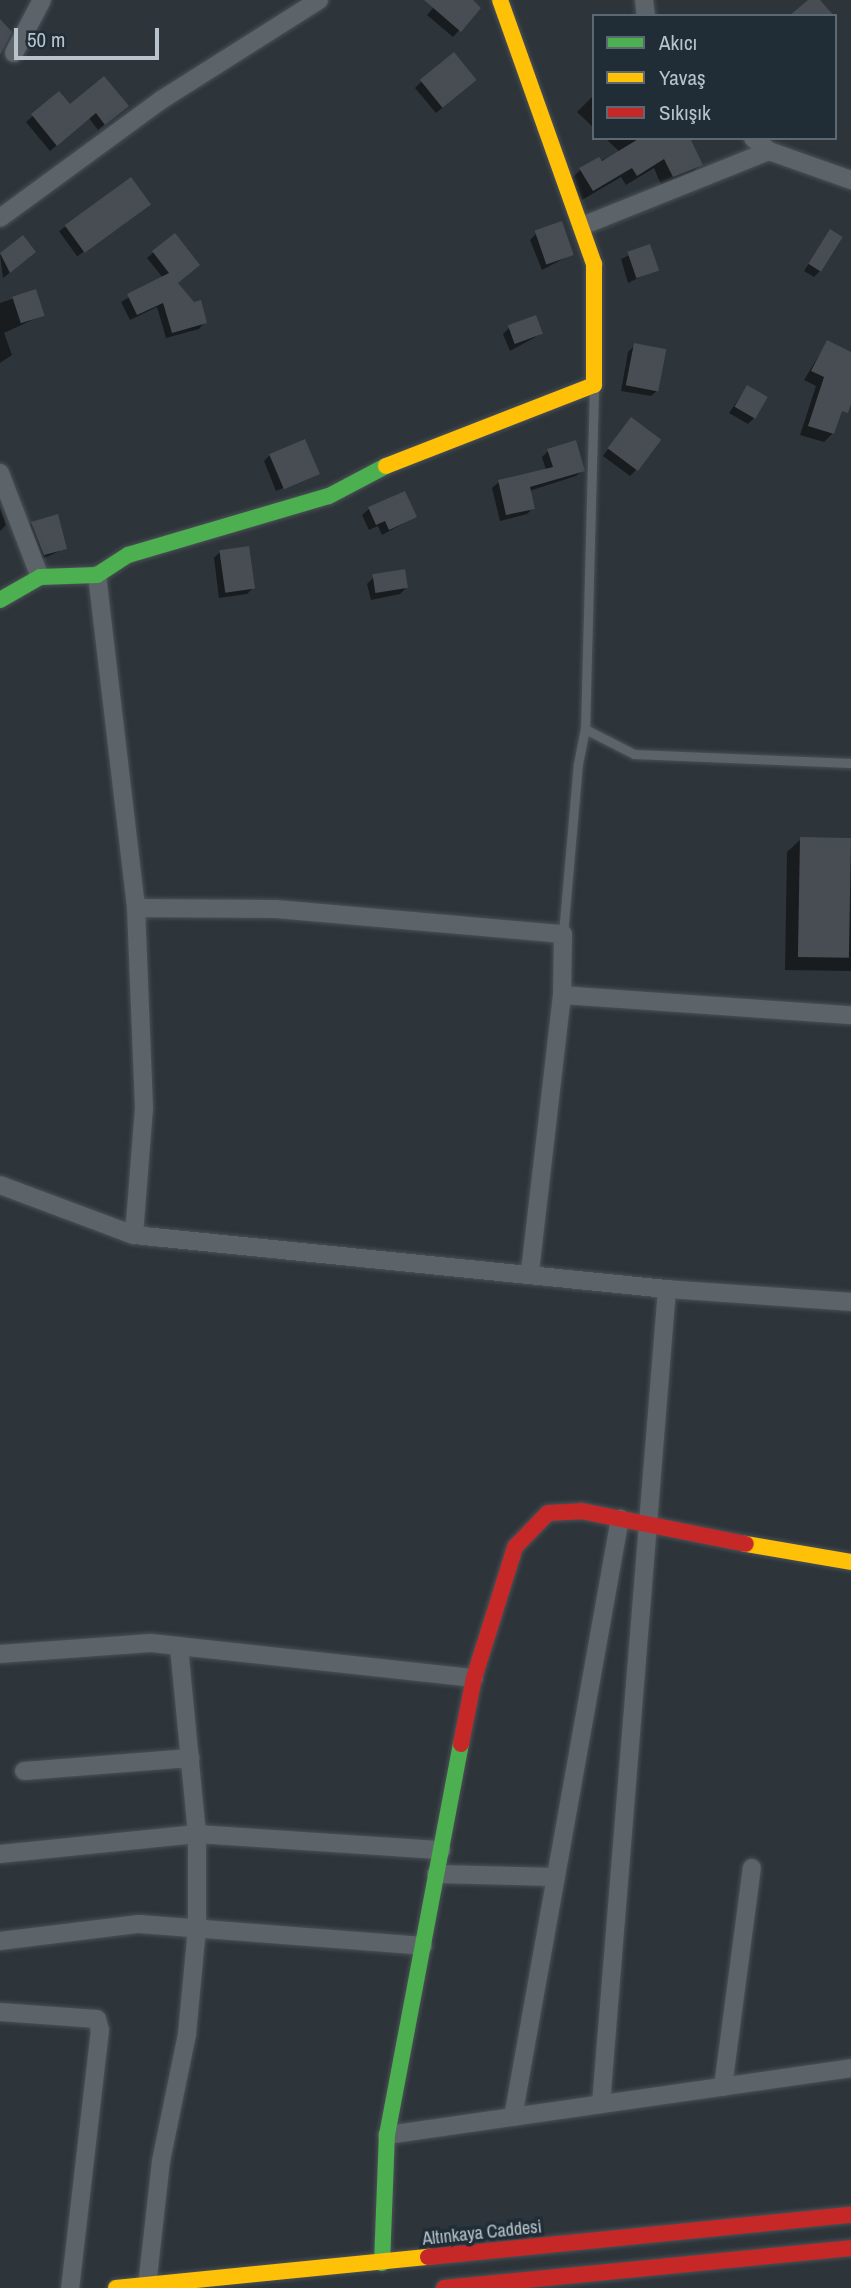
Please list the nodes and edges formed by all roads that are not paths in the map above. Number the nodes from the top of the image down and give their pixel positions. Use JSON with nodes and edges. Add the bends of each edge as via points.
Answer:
{"nodes":[{"id":1,"x":41,"y":0,"type":"edge"},
{"id":2,"x":319,"y":0,"type":"edge"},
{"id":3,"x":500,"y":0,"type":"edge"},
{"id":4,"x":14,"y":53,"type":"dead end"},
{"id":5,"x":755,"y":140,"type":"edge"},
{"id":6,"x":769,"y":151,"type":"junction"},
{"id":7,"x":851,"y":180,"type":"edge"},
{"id":8,"x":0,"y":218,"type":"edge"},
{"id":9,"x":582,"y":226,"type":"junction"},
{"id":10,"x":594,"y":386,"type":"junction"},
{"id":11,"x":0,"y":473,"type":"edge"},
{"id":12,"x":97,"y":575,"type":"junction"},
{"id":13,"x":40,"y":577,"type":"junction"},
{"id":14,"x":0,"y":600,"type":"edge"},
{"id":15,"x":585,"y":729,"type":"junction"},
{"id":16,"x":851,"y":763,"type":"edge"},
{"id":17,"x":136,"y":908,"type":"junction"},
{"id":18,"x":563,"y":934,"type":"junction"},
{"id":19,"x":562,"y":995,"type":"junction"},
{"id":20,"x":851,"y":1015,"type":"edge"},
{"id":21,"x":0,"y":1185,"type":"edge"},
{"id":22,"x":134,"y":1235,"type":"junction"},
{"id":23,"x":530,"y":1272,"type":"junction"},
{"id":24,"x":667,"y":1289,"type":"junction"},
{"id":25,"x":851,"y":1302,"type":"edge"},
{"id":26,"x":620,"y":1518,"type":"junction"},
{"id":27,"x":651,"y":1528,"type":"junction"},
{"id":28,"x":851,"y":1562,"type":"edge"},
{"id":29,"x":179,"y":1646,"type":"junction"},
{"id":30,"x":0,"y":1654,"type":"edge"},
{"id":31,"x":474,"y":1678,"type":"junction"},
{"id":32,"x":190,"y":1758,"type":"junction"},
{"id":33,"x":24,"y":1771,"type":"dead end"},
{"id":34,"x":197,"y":1834,"type":"junction"},
{"id":35,"x":441,"y":1850,"type":"junction"},
{"id":36,"x":0,"y":1854,"type":"edge"},
{"id":37,"x":752,"y":1868,"type":"dead end"},
{"id":38,"x":436,"y":1874,"type":"junction"},
{"id":39,"x":556,"y":1877,"type":"junction"},
{"id":40,"x":197,"y":1928,"type":"junction"},
{"id":41,"x":0,"y":1941,"type":"edge"},
{"id":42,"x":423,"y":1946,"type":"junction"},
{"id":43,"x":0,"y":2012,"type":"edge"},
{"id":44,"x":851,"y":2068,"type":"edge"},
{"id":45,"x":723,"y":2087,"type":"junction"},
{"id":46,"x":601,"y":2104,"type":"junction"},
{"id":47,"x":513,"y":2118,"type":"junction"},
{"id":48,"x":387,"y":2135,"type":"junction"},
{"id":49,"x":851,"y":2216,"type":"edge"},
{"id":50,"x":851,"y":2248,"type":"edge"},
{"id":51,"x":382,"y":2263,"type":"junction"},
{"id":52,"x":147,"y":2286,"type":"junction"},
{"id":53,"x":70,"y":2288,"type":"edge"},
{"id":54,"x":117,"y":2288,"type":"edge"},
{"id":55,"x":444,"y":2288,"type":"edge"}],
"edges":[{"from":1,"to":4,"type":"street"},
{"from":2,"to":8,"type":"street","via":[[161,100]]},
{"from":3,"to":9,"type":"main road"},
{"from":5,"to":6,"type":"street"},
{"from":6,"to":7,"type":"street"},
{"from":6,"to":9,"type":"street"},
{"from":9,"to":10,"type":"main road","via":[[594,264]]},
{"from":10,"to":12,"type":"main road","via":[[364,474],[328,496],[128,555]]},
{"from":10,"to":15,"type":"lane"},
{"from":11,"to":13,"type":"street"},
{"from":12,"to":13,"type":"main road"},
{"from":12,"to":17,"type":"street"},
{"from":13,"to":14,"type":"main road"},
{"from":15,"to":16,"type":"lane","via":[[634,754]]},
{"from":15,"to":18,"type":"lane"},
{"from":17,"to":18,"type":"street","via":[[276,909]]},
{"from":17,"to":22,"type":"street","via":[[144,1108]]},
{"from":18,"to":19,"type":"street"},
{"from":19,"to":20,"type":"street"},
{"from":19,"to":23,"type":"street"},
{"from":21,"to":22,"type":"street"},
{"from":22,"to":23,"type":"street"},
{"from":23,"to":24,"type":"street"},
{"from":24,"to":25,"type":"street"},
{"from":24,"to":27,"type":"street"},
{"from":26,"to":27,"type":"main road"},
{"from":26,"to":31,"type":"main road","via":[[581,1511],[548,1513],[515,1547]]},
{"from":26,"to":39,"type":"street"},
{"from":27,"to":28,"type":"main road"},
{"from":27,"to":46,"type":"street"},
{"from":29,"to":30,"type":"street","via":[[151,1643]]},
{"from":29,"to":31,"type":"street"},
{"from":29,"to":32,"type":"street"},
{"from":31,"to":35,"type":"main road"},
{"from":32,"to":33,"type":"street"},
{"from":32,"to":34,"type":"street"},
{"from":34,"to":35,"type":"street"},
{"from":34,"to":36,"type":"street"},
{"from":34,"to":40,"type":"street"},
{"from":35,"to":38,"type":"main road"},
{"from":37,"to":45,"type":"street"},
{"from":38,"to":39,"type":"street"},
{"from":38,"to":42,"type":"main road"},
{"from":39,"to":47,"type":"street"},
{"from":40,"to":41,"type":"street","via":[[139,1924]]},
{"from":40,"to":42,"type":"street"},
{"from":40,"to":52,"type":"street","via":[[187,2034],[161,2161]]},
{"from":42,"to":48,"type":"main road"},
{"from":43,"to":53,"type":"street","via":[[97,2019],[100,2030]]},
{"from":44,"to":45,"type":"street"},
{"from":45,"to":46,"type":"street"},
{"from":46,"to":47,"type":"street"},
{"from":47,"to":48,"type":"street"},
{"from":48,"to":51,"type":"main road"},
{"from":49,"to":51,"type":"main road","name":"Altınkaya Caddesi"},
{"from":50,"to":55,"type":"main road"},
{"from":51,"to":52,"type":"main road","name":"Altınkaya Caddesi"},
{"from":52,"to":54,"type":"main road","name":"Altınkaya Caddesi"}]}
